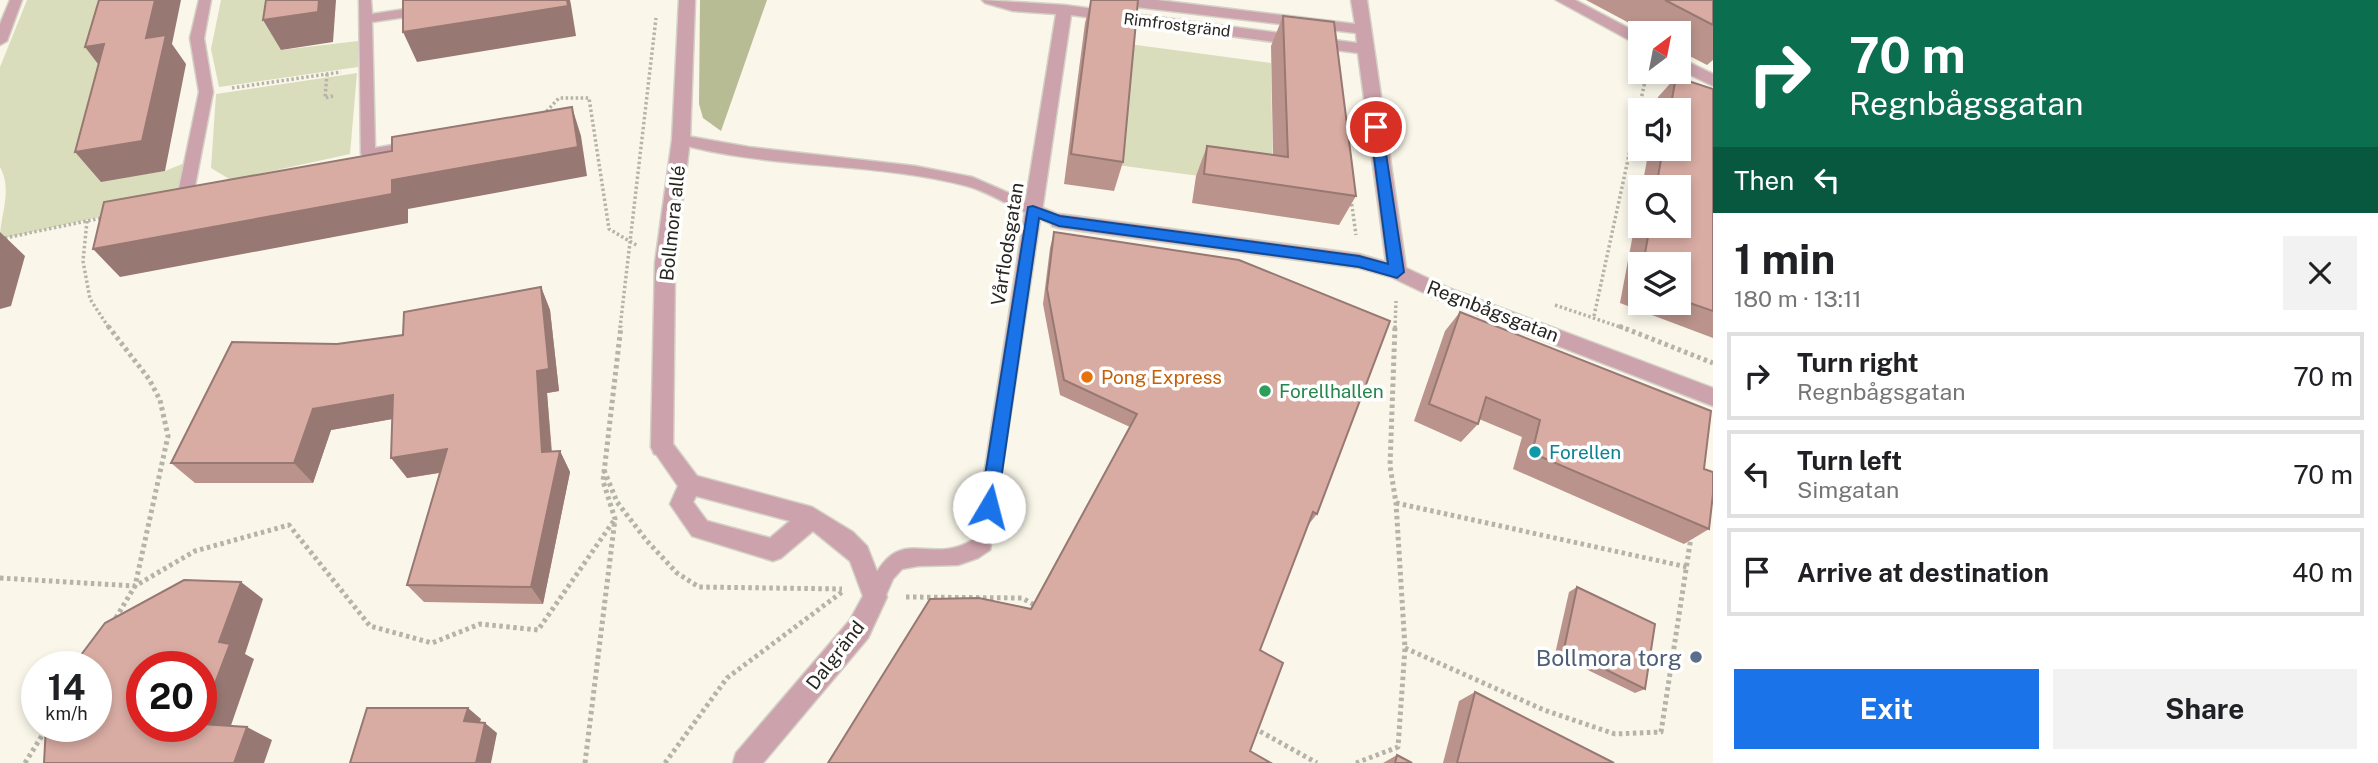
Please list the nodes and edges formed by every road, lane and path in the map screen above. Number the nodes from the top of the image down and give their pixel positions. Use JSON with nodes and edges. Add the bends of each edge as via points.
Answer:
{"nodes":[{"id":1,"x":16,"y":0,"type":"edge"},
{"id":2,"x":205,"y":0,"type":"edge"},
{"id":3,"x":365,"y":0,"type":"edge"},
{"id":4,"x":687,"y":0,"type":"edge"},
{"id":5,"x":990,"y":0,"type":"edge"},
{"id":6,"x":1119,"y":0,"type":"edge"},
{"id":7,"x":1359,"y":0,"type":"edge"},
{"id":8,"x":1564,"y":0,"type":"edge"},
{"id":9,"x":442,"y":8,"type":"edge"},
{"id":10,"x":1064,"y":10,"type":"junction"},
{"id":11,"x":656,"y":14,"type":"dead end"},
{"id":12,"x":366,"y":19,"type":"junction"},
{"id":13,"x":1362,"y":29,"type":"junction"},
{"id":14,"x":1628,"y":35,"type":"edge"},
{"id":15,"x":0,"y":41,"type":"edge"},
{"id":16,"x":1364,"y":49,"type":"junction"},
{"id":17,"x":366,"y":69,"type":"junction"},
{"id":18,"x":1691,"y":69,"type":"edge"},
{"id":19,"x":327,"y":74,"type":"junction"},
{"id":20,"x":1713,"y":81,"type":"edge"},
{"id":21,"x":1644,"y":84,"type":"edge"},
{"id":22,"x":206,"y":92,"type":"junction"},
{"id":23,"x":334,"y":96,"type":"dead end"},
{"id":24,"x":540,"y":118,"type":"edge"},
{"id":25,"x":681,"y":140,"type":"junction"},
{"id":26,"x":436,"y":143,"type":"edge"},
{"id":27,"x":368,"y":154,"type":"junction"},
{"id":28,"x":355,"y":166,"type":"edge"},
{"id":29,"x":1350,"y":188,"type":"edge"},
{"id":30,"x":211,"y":193,"type":"edge"},
{"id":31,"x":1033,"y":211,"type":"junction"},
{"id":32,"x":112,"y":215,"type":"edge"},
{"id":33,"x":87,"y":221,"type":"junction"},
{"id":34,"x":1059,"y":221,"type":"joint"},
{"id":35,"x":0,"y":239,"type":"edge"},
{"id":36,"x":629,"y":241,"type":"junction"},
{"id":37,"x":1357,"y":243,"type":"dead end"},
{"id":38,"x":666,"y":262,"type":"junction"},
{"id":39,"x":1397,"y":272,"type":"junction"},
{"id":40,"x":1594,"y":316,"type":"dead end"},
{"id":41,"x":1713,"y":397,"type":"edge"},
{"id":42,"x":690,"y":484,"type":"junction"},
{"id":43,"x":1396,"y":503,"type":"junction"},
{"id":44,"x":812,"y":517,"type":"junction"},
{"id":45,"x":615,"y":519,"type":"junction"},
{"id":46,"x":1692,"y":531,"type":"edge"},
{"id":47,"x":1687,"y":567,"type":"junction"},
{"id":48,"x":0,"y":578,"type":"edge"},
{"id":49,"x":135,"y":586,"type":"junction"},
{"id":50,"x":845,"y":589,"type":"dead end"},
{"id":51,"x":875,"y":597,"type":"junction"},
{"id":52,"x":1022,"y":598,"type":"dead end"},
{"id":53,"x":1046,"y":612,"type":"edge"},
{"id":54,"x":107,"y":632,"type":"edge"},
{"id":55,"x":1405,"y":648,"type":"junction"},
{"id":56,"x":1245,"y":723,"type":"edge"},
{"id":57,"x":38,"y":742,"type":"edge"},
{"id":58,"x":25,"y":763,"type":"edge"},
{"id":59,"x":586,"y":763,"type":"edge"},
{"id":60,"x":665,"y":763,"type":"edge"},
{"id":61,"x":746,"y":763,"type":"edge"},
{"id":62,"x":1317,"y":763,"type":"edge"},
{"id":63,"x":1356,"y":763,"type":"edge"}],
"edges":[{"from":1,"to":15,"type":"lane"},
{"from":2,"to":22,"type":"lane","via":[[197,38]]},
{"from":3,"to":12,"type":"lane"},
{"from":4,"to":25,"type":"street","name":"Bollmora allé"},
{"from":5,"to":10,"type":"street","name":"Rimfrostgränd"},
{"from":6,"to":13,"type":"street","name":"Rimfrostgränd"},
{"from":7,"to":13,"type":"street"},
{"from":8,"to":14,"type":"street"},
{"from":9,"to":12,"type":"lane"},
{"from":10,"to":16,"type":"street","name":"Rimfrostgränd"},
{"from":10,"to":31,"type":"street","name":"Vårflodsgatan"},
{"from":11,"to":36,"type":"path"},
{"from":12,"to":17,"type":"lane"},
{"from":13,"to":16,"type":"street"},
{"from":16,"to":39,"type":"street"},
{"from":17,"to":19,"type":"path"},
{"from":17,"to":27,"type":"lane"},
{"from":18,"to":20,"type":"street"},
{"from":19,"to":22,"type":"path"},
{"from":19,"to":23,"type":"path","via":[[325,98]]},
{"from":21,"to":40,"type":"path"},
{"from":22,"to":30,"type":"lane","via":[[185,198]]},
{"from":24,"to":36,"type":"path","via":[[559,98],[589,99],[609,229]]},
{"from":25,"to":31,"type":"lane","via":[[972,182]]},
{"from":25,"to":38,"type":"street","name":"Bollmora allé"},
{"from":26,"to":27,"type":"lane"},
{"from":27,"to":28,"type":"lane","via":[[368,164]]},
{"from":29,"to":37,"type":"path"},
{"from":31,"to":34,"type":"lane"},
{"from":31,"to":51,"type":"lane","name":"Vårflodsgatan","via":[[983,544],[957,558],[918,555],[902,559],[887,569]]},
{"from":32,"to":33,"type":"path"},
{"from":33,"to":35,"type":"path"},
{"from":33,"to":49,"type":"path","via":[[83,261],[90,299],[149,379],[160,400],[168,436]]},
{"from":34,"to":39,"type":"street","name":"Regnbågsgatan","via":[[1359,261]]},
{"from":36,"to":38,"type":"path"},
{"from":36,"to":45,"type":"path","via":[[603,481]]},
{"from":38,"to":42,"type":"street","name":"Bollmora allé","via":[[662,447]]},
{"from":39,"to":41,"type":"street","name":"Regnbågsgatan"},
{"from":39,"to":43,"type":"path","via":[[1390,466]]},
{"from":42,"to":44,"type":"street"},
{"from":42,"to":44,"type":"street","via":[[681,503],[700,529],[761,547],[773,550]]},
{"from":43,"to":47,"type":"path"},
{"from":43,"to":55,"type":"path"},
{"from":44,"to":51,"type":"street","via":[[859,554]]},
{"from":45,"to":49,"type":"path","via":[[538,630],[480,624],[432,643],[370,626],[289,525],[195,551]]},
{"from":45,"to":59,"type":"path"},
{"from":46,"to":47,"type":"path"},
{"from":47,"to":55,"type":"path","via":[[1661,732],[1615,734],[1545,710]]},
{"from":48,"to":49,"type":"path"},
{"from":49,"to":54,"type":"path"},
{"from":50,"to":60,"type":"path","via":[[727,678]]},
{"from":51,"to":61,"type":"street","name":"Dalgränd","via":[[853,636]]},
{"from":52,"to":53,"type":"path"},
{"from":55,"to":63,"type":"path","via":[[1398,747]]},
{"from":56,"to":62,"type":"path"},
{"from":57,"to":58,"type":"path"}]}
